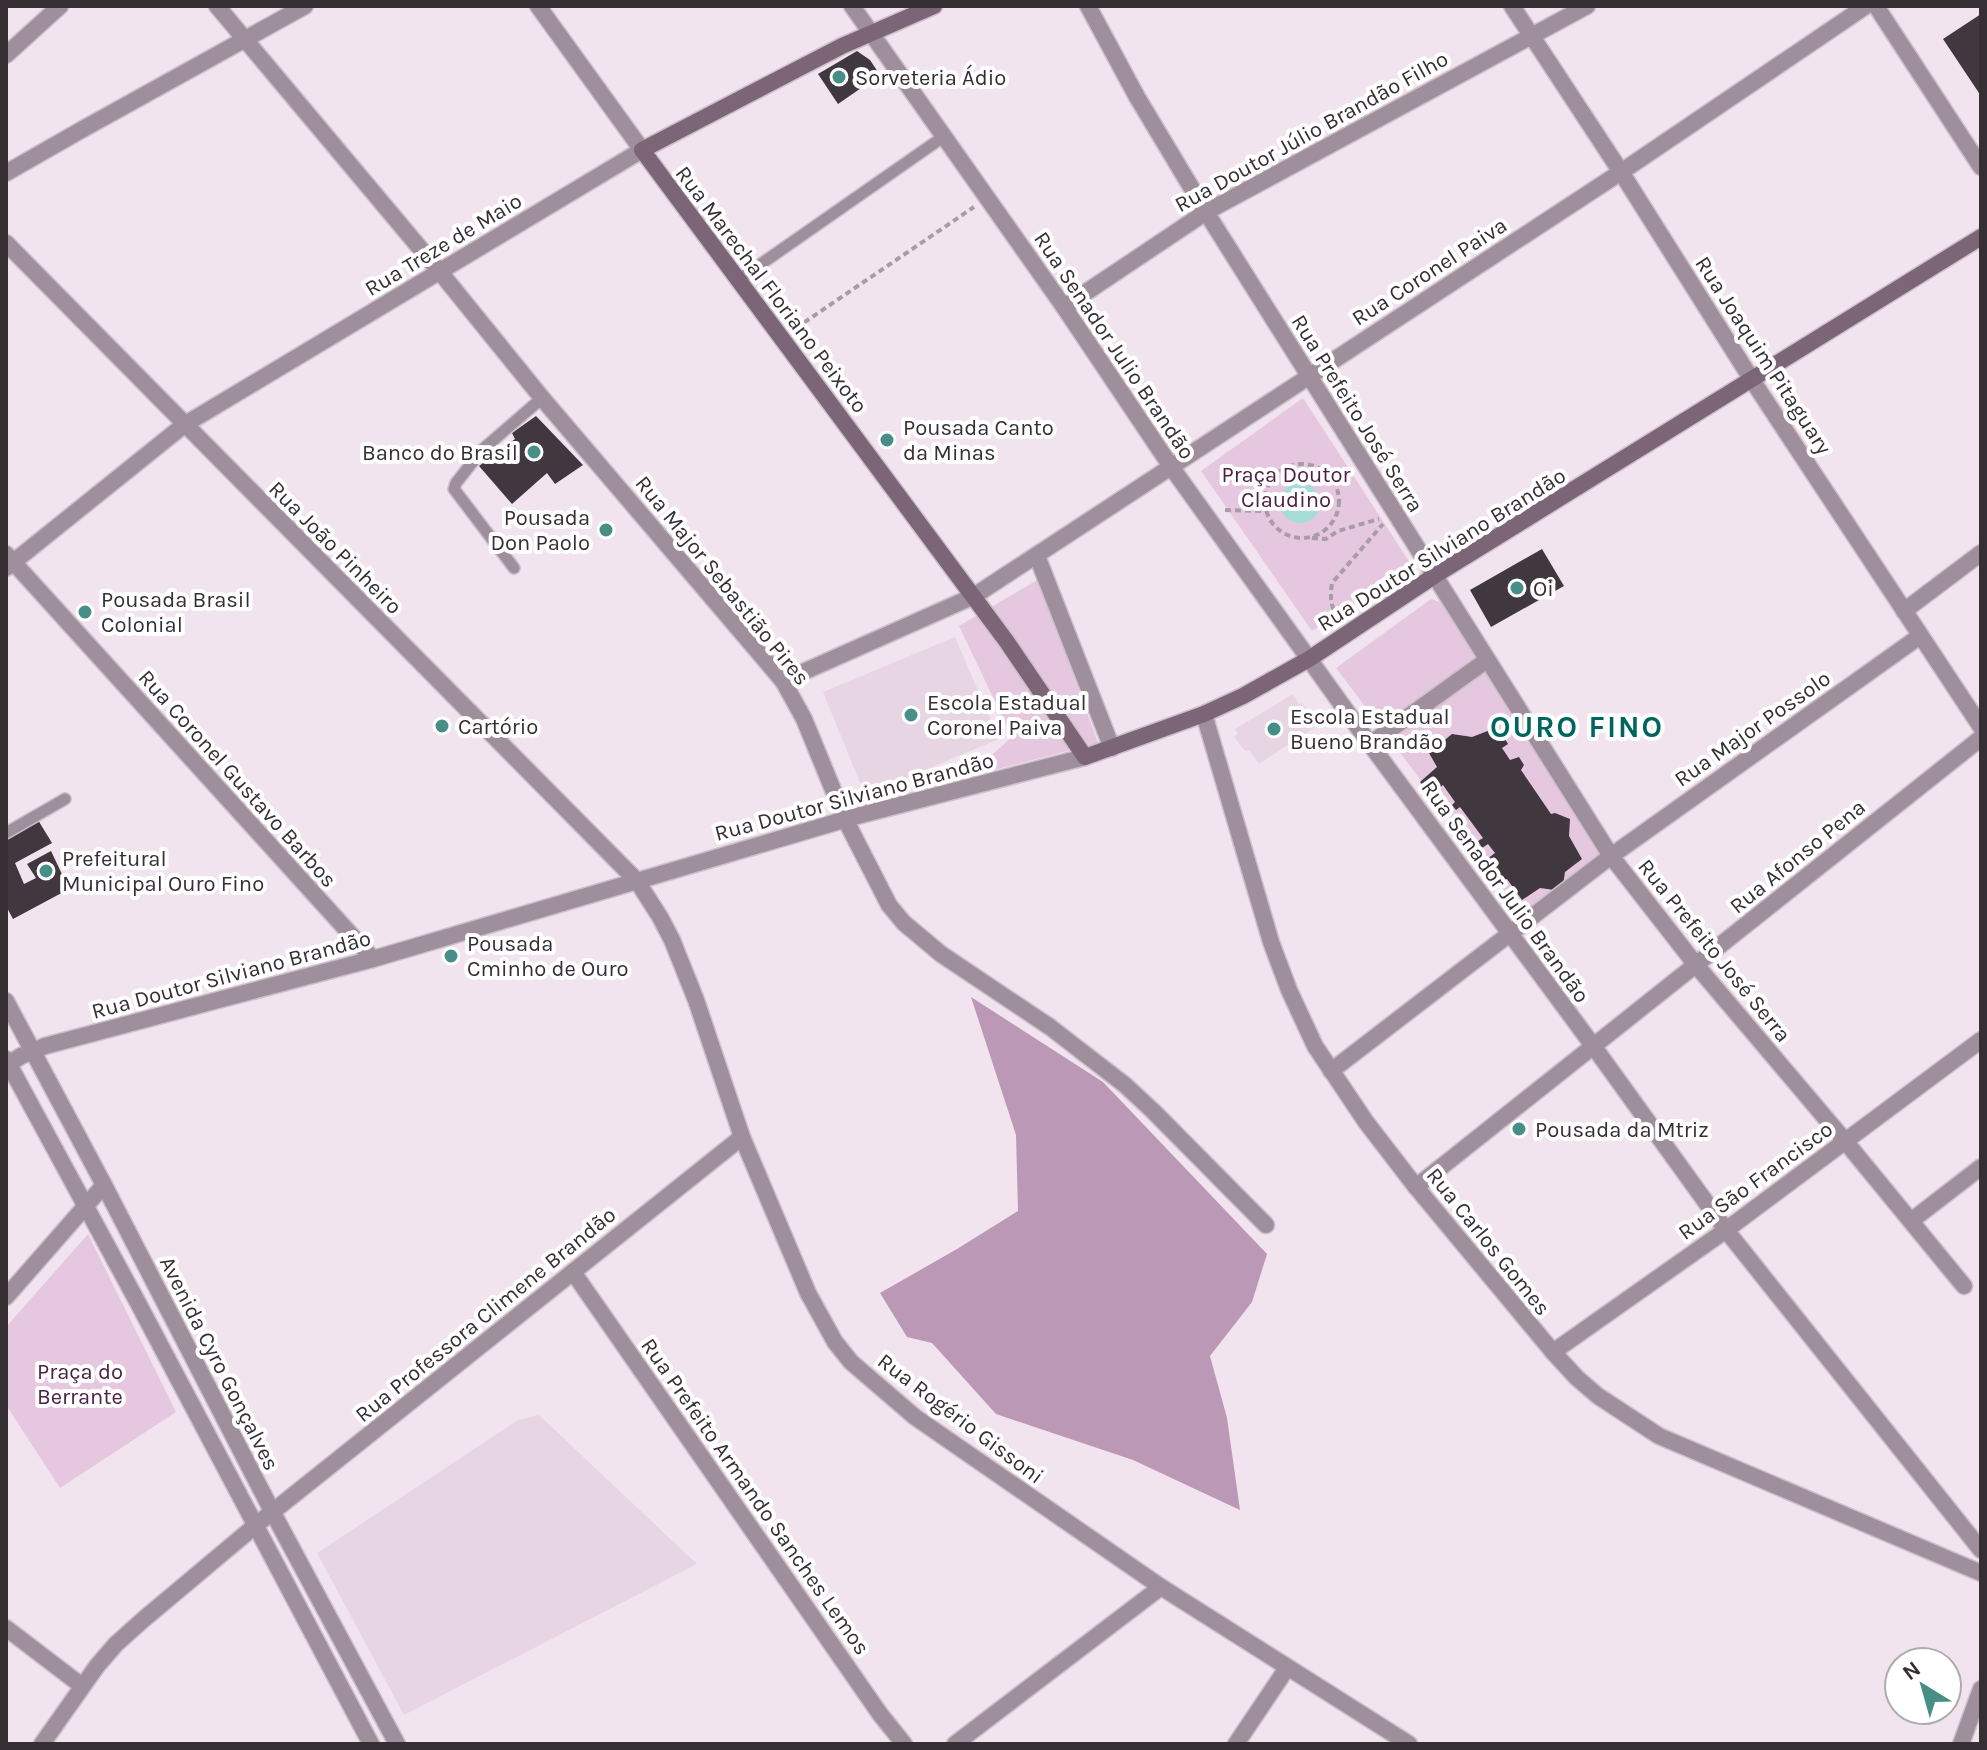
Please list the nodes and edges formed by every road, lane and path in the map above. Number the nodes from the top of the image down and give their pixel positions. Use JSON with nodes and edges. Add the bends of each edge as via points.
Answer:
{"nodes":[{"id":1,"x":60,"y":6,"type":"edge"},
{"id":2,"x":217,"y":6,"type":"edge"},
{"id":3,"x":305,"y":6,"type":"edge"},
{"id":4,"x":538,"y":6,"type":"edge"},
{"id":5,"x":852,"y":6,"type":"edge"},
{"id":6,"x":934,"y":6,"type":"edge"},
{"id":7,"x":1088,"y":6,"type":"edge"},
{"id":8,"x":1512,"y":6,"type":"edge"},
{"id":9,"x":1587,"y":6,"type":"edge"},
{"id":10,"x":1866,"y":6,"type":"edge"},
{"id":11,"x":1876,"y":6,"type":"edge"},
{"id":12,"x":871,"y":33,"type":"junction"},
{"id":13,"x":1531,"y":35,"type":"junction"},
{"id":14,"x":244,"y":39,"type":"junction"},
{"id":15,"x":6,"y":55,"type":"edge"},
{"id":16,"x":943,"y":137,"type":"junction"},
{"id":17,"x":642,"y":150,"type":"junction"},
{"id":18,"x":1981,"y":167,"type":"edge"},
{"id":19,"x":1621,"y":172,"type":"junction"},
{"id":20,"x":6,"y":173,"type":"edge"},
{"id":21,"x":988,"y":198,"type":"junction"},
{"id":22,"x":1206,"y":212,"type":"junction"},
{"id":23,"x":1981,"y":237,"type":"edge"},
{"id":24,"x":6,"y":243,"type":"edge"},
{"id":25,"x":440,"y":272,"type":"junction"},
{"id":26,"x":738,"y":280,"type":"junction"},
{"id":27,"x":1064,"y":307,"type":"junction"},
{"id":28,"x":781,"y":338,"type":"junction"},
{"id":29,"x":1309,"y":377,"type":"junction"},
{"id":30,"x":1752,"y":380,"type":"junction"},
{"id":31,"x":542,"y":398,"type":"junction"},
{"id":32,"x":184,"y":425,"type":"junction"},
{"id":33,"x":1172,"y":468,"type":"junction"},
{"id":34,"x":1202,"y":509,"type":"junction"},
{"id":35,"x":1266,"y":511,"type":"junction"},
{"id":36,"x":1393,"y":513,"type":"junction"},
{"id":37,"x":1309,"y":538,"type":"junction"},
{"id":38,"x":1981,"y":553,"type":"edge"},
{"id":39,"x":1037,"y":556,"type":"junction"},
{"id":40,"x":8,"y":562,"type":"edge"},
{"id":41,"x":514,"y":568,"type":"dead end"},
{"id":42,"x":1434,"y":576,"type":"junction"},
{"id":43,"x":974,"y":596,"type":"junction"},
{"id":44,"x":1904,"y":611,"type":"junction"},
{"id":45,"x":1351,"y":631,"type":"junction"},
{"id":46,"x":1920,"y":636,"type":"junction"},
{"id":47,"x":1309,"y":659,"type":"junction"},
{"id":48,"x":1487,"y":660,"type":"junction"},
{"id":49,"x":783,"y":681,"type":"junction"},
{"id":50,"x":1204,"y":714,"type":"junction"},
{"id":51,"x":1981,"y":727,"type":"edge"},
{"id":52,"x":1981,"y":738,"type":"edge"},
{"id":53,"x":1370,"y":744,"type":"junction"},
{"id":54,"x":1112,"y":748,"type":"junction"},
{"id":55,"x":1085,"y":757,"type":"junction"},
{"id":56,"x":65,"y":799,"type":"dead end"},
{"id":57,"x":845,"y":819,"type":"junction"},
{"id":58,"x":6,"y":833,"type":"edge"},
{"id":59,"x":1611,"y":856,"type":"junction"},
{"id":60,"x":637,"y":881,"type":"junction"},
{"id":61,"x":1509,"y":934,"type":"junction"},
{"id":62,"x":373,"y":959,"type":"junction"},
{"id":63,"x":1696,"y":965,"type":"junction"},
{"id":64,"x":6,"y":1001,"type":"edge"},
{"id":65,"x":1981,"y":1040,"type":"edge"},
{"id":66,"x":1594,"y":1047,"type":"junction"},
{"id":67,"x":32,"y":1051,"type":"junction"},
{"id":68,"x":7,"y":1063,"type":"edge"},
{"id":69,"x":1331,"y":1071,"type":"junction"},
{"id":70,"x":742,"y":1137,"type":"junction"},
{"id":71,"x":1845,"y":1141,"type":"junction"},
{"id":72,"x":1981,"y":1167,"type":"edge"},
{"id":73,"x":104,"y":1185,"type":"junction"},
{"id":74,"x":1416,"y":1187,"type":"junction"},
{"id":75,"x":86,"y":1205,"type":"junction"},
{"id":76,"x":1911,"y":1221,"type":"junction"},
{"id":77,"x":1266,"y":1225,"type":"dead end"},
{"id":78,"x":1726,"y":1230,"type":"junction"},
{"id":79,"x":573,"y":1272,"type":"junction"},
{"id":80,"x":1964,"y":1286,"type":"dead end"},
{"id":81,"x":6,"y":1297,"type":"edge"},
{"id":82,"x":1553,"y":1352,"type":"junction"},
{"id":83,"x":273,"y":1513,"type":"junction"},
{"id":84,"x":256,"y":1525,"type":"junction"},
{"id":85,"x":1981,"y":1550,"type":"edge"},
{"id":86,"x":1981,"y":1573,"type":"edge"},
{"id":87,"x":1161,"y":1587,"type":"junction"},
{"id":88,"x":6,"y":1628,"type":"edge"},
{"id":89,"x":1287,"y":1668,"type":"junction"},
{"id":90,"x":366,"y":1685,"type":"junction"},
{"id":91,"x":82,"y":1686,"type":"junction"},
{"id":92,"x":1981,"y":1689,"type":"edge"},
{"id":93,"x":347,"y":1695,"type":"junction"},
{"id":94,"x":42,"y":1744,"type":"edge"},
{"id":95,"x":371,"y":1744,"type":"edge"},
{"id":96,"x":397,"y":1744,"type":"edge"},
{"id":97,"x":904,"y":1744,"type":"edge"},
{"id":98,"x":955,"y":1744,"type":"edge"},
{"id":99,"x":1236,"y":1744,"type":"edge"},
{"id":100,"x":1409,"y":1744,"type":"edge"},
{"id":101,"x":1961,"y":1744,"type":"edge"}],
"edges":[{"from":1,"to":15,"type":"street"},
{"from":2,"to":14,"type":"street","name":"Rua Major Sebastião Pires"},
{"from":3,"to":14,"type":"street"},
{"from":4,"to":17,"type":"street","name":"Rua Marechal Floriano Peixoto"},
{"from":5,"to":12,"type":"street","name":"Rua Senador Julio Brandão"},
{"from":6,"to":12,"type":"street","name":"Rua Treze de Maio"},
{"from":7,"to":22,"type":"street","name":"Rua Prefeito José Serra"},
{"from":8,"to":13,"type":"street","name":"Rua Joaquim Pitaguary"},
{"from":9,"to":13,"type":"street","name":"Rua Doutor Júlio Brandão Filho"},
{"from":10,"to":19,"type":"street","name":"Rua Coronel Paiva"},
{"from":11,"to":18,"type":"street"},
{"from":12,"to":16,"type":"street","name":"Rua Senador Julio Brandão"},
{"from":12,"to":17,"type":"street","name":"Rua Treze de Maio"},
{"from":13,"to":19,"type":"street","name":"Rua Joaquim Pitaguary"},
{"from":13,"to":22,"type":"street","name":"Rua Doutor Júlio Brandão Filho"},
{"from":14,"to":20,"type":"street"},
{"from":14,"to":25,"type":"street","name":"Rua Major Sebastião Pires"},
{"from":16,"to":21,"type":"street","name":"Rua Senador Julio Brandão"},
{"from":16,"to":26,"type":"lane"},
{"from":17,"to":25,"type":"street","name":"Rua Treze de Maio"},
{"from":17,"to":26,"type":"street","name":"Rua Marechal Floriano Peixoto"},
{"from":19,"to":29,"type":"street","name":"Rua Coronel Paiva"},
{"from":19,"to":30,"type":"street","name":"Rua Joaquim Pitaguary"},
{"from":21,"to":27,"type":"street","name":"Rua Senador Julio Brandão"},
{"from":21,"to":28,"type":"path"},
{"from":22,"to":27,"type":"street","name":"Rua Doutor Júlio Brandão Filho"},
{"from":22,"to":29,"type":"street","name":"Rua Prefeito José Serra"},
{"from":23,"to":30,"type":"street","name":"Rua Doutor Silviano Brandão"},
{"from":24,"to":32,"type":"street","name":"Rua João Pinheiro"},
{"from":25,"to":31,"type":"street","name":"Rua Major Sebastião Pires"},
{"from":25,"to":32,"type":"street","name":"Rua Treze de Maio"},
{"from":26,"to":28,"type":"street","name":"Rua Marechal Floriano Peixoto"},
{"from":27,"to":33,"type":"street","name":"Rua Senador Julio Brandão"},
{"from":28,"to":43,"type":"street","name":"Rua Marechal Floriano Peixoto"},
{"from":29,"to":33,"type":"street","name":"Rua Coronel Paiva"},
{"from":29,"to":36,"type":"street","name":"Rua Prefeito José Serra"},
{"from":30,"to":42,"type":"street","name":"Rua Doutor Silviano Brandão"},
{"from":30,"to":44,"type":"street","name":"Rua Joaquim Pitaguary"},
{"from":31,"to":41,"type":"lane","via":[[482,450],[454,489]]},
{"from":31,"to":49,"type":"street","name":"Rua Major Sebastião Pires"},
{"from":32,"to":40,"type":"street","name":"Rua Treze de Maio"},
{"from":32,"to":60,"type":"street","name":"Rua João Pinheiro"},
{"from":33,"to":34,"type":"street","name":"Rua Senador Julio Brandão"},
{"from":33,"to":39,"type":"street","name":"Rua Coronel Paiva"},
{"from":34,"to":35,"type":"path"},
{"from":34,"to":47,"type":"street","name":"Rua Senador Julio Brandão"},
{"from":35,"to":37,"type":"path","via":[[1285,535]]},
{"from":35,"to":37,"type":"path","via":[[1265,495],[1277,473],[1301,464],[1325,471],[1339,493],[1339,506],[1329,527]]},
{"from":36,"to":37,"type":"path","via":[[1326,539]]},
{"from":36,"to":42,"type":"street","name":"Rua Prefeito José Serra"},
{"from":36,"to":45,"type":"path","via":[[1332,583],[1334,612]]},
{"from":38,"to":44,"type":"street"},
{"from":39,"to":43,"type":"street","name":"Rua Coronel Paiva"},
{"from":39,"to":54,"type":"street"},
{"from":40,"to":62,"type":"street","name":"Rua Coronel Gustavo Barbos"},
{"from":42,"to":45,"type":"street","name":"Rua Doutor Silviano Brandão"},
{"from":42,"to":48,"type":"street","name":"Rua Prefeito José Serra"},
{"from":43,"to":49,"type":"street","name":"Rua Coronel Paiva"},
{"from":43,"to":55,"type":"street","name":"Rua Marechal Floriano Peixoto"},
{"from":44,"to":46,"type":"street","name":"Rua Joaquim Pitaguary"},
{"from":45,"to":47,"type":"street","name":"Rua Doutor Silviano Brandão"},
{"from":46,"to":51,"type":"street","name":"Rua Joaquim Pitaguary"},
{"from":46,"to":59,"type":"street","name":"Rua Major Possolo"},
{"from":47,"to":50,"type":"street","name":"Rua Doutor Silviano Brandão"},
{"from":47,"to":53,"type":"street","name":"Rua Senador Julio Brandão"},
{"from":48,"to":53,"type":"street"},
{"from":48,"to":59,"type":"street","name":"Rua Prefeito José Serra"},
{"from":49,"to":57,"type":"street","name":"Rua Major Sebastião Pires"},
{"from":50,"to":54,"type":"street","name":"Rua Doutor Silviano Brandão"},
{"from":50,"to":69,"type":"street","name":"Rua Carlos Gomes","via":[[1271,942],[1301,1018]]},
{"from":52,"to":63,"type":"street","name":"Rua Afonso Pena"},
{"from":53,"to":61,"type":"street","name":"Rua Senador Julio Brandão"},
{"from":54,"to":55,"type":"street","name":"Rua Doutor Silviano Brandão"},
{"from":55,"to":57,"type":"street","name":"Rua Doutor Silviano Brandão"},
{"from":56,"to":58,"type":"lane"},
{"from":57,"to":60,"type":"street","name":"Rua Doutor Silviano Brandão"},
{"from":57,"to":77,"type":"street","name":"Rua Major Sebastião Pires","via":[[889,905],[904,923],[1125,1085]]},
{"from":59,"to":61,"type":"street","name":"Rua Major Possolo"},
{"from":59,"to":63,"type":"street","name":"Rua Prefeito José Serra"},
{"from":60,"to":62,"type":"street","name":"Rua Doutor Silviano Brandão"},
{"from":60,"to":70,"type":"street","name":"Rua Rogério Gissoni","via":[[677,952]]},
{"from":61,"to":66,"type":"street","name":"Rua Senador Julio Brandão"},
{"from":61,"to":69,"type":"street","name":"Rua Major Possolo"},
{"from":62,"to":67,"type":"street","name":"Rua Doutor Silviano Brandão"},
{"from":63,"to":66,"type":"street","name":"Rua Afonso Pena"},
{"from":63,"to":71,"type":"street","name":"Rua Prefeito José Serra"},
{"from":64,"to":67,"type":"street","name":"Avenida Cyro Gonçalves"},
{"from":65,"to":71,"type":"street","name":"Rua São Francisco"},
{"from":66,"to":74,"type":"street","name":"Rua Afonso Pena"},
{"from":66,"to":78,"type":"street","name":"Rua Senador Julio Brandão"},
{"from":67,"to":68,"type":"street","name":"Rua Doutor Silviano Brandão"},
{"from":67,"to":73,"type":"street","name":"Avenida Cyro Gonçalves"},
{"from":68,"to":75,"type":"street","name":"Avenida Cyro Gonçalves"},
{"from":69,"to":74,"type":"street","name":"Rua Carlos Gomes"},
{"from":70,"to":79,"type":"street","name":"Rua Professora Climene Brandão"},
{"from":70,"to":87,"type":"street","name":"Rua Rogério Gissoni","via":[[808,1293],[851,1362],[915,1417]]},
{"from":71,"to":76,"type":"street","name":"Rua Prefeito José Serra"},
{"from":71,"to":78,"type":"street","name":"Rua São Francisco"},
{"from":72,"to":76,"type":"street"},
{"from":73,"to":75,"type":"street"},
{"from":73,"to":83,"type":"street","name":"Avenida Cyro Gonçalves"},
{"from":74,"to":82,"type":"street","name":"Rua Carlos Gomes"},
{"from":75,"to":81,"type":"street"},
{"from":75,"to":84,"type":"street","name":"Avenida Cyro Gonçalves"},
{"from":76,"to":80,"type":"street","name":"Rua Prefeito José Serra"},
{"from":78,"to":82,"type":"street","name":"Rua São Francisco"},
{"from":78,"to":85,"type":"street","name":"Rua Senador Julio Brandão"},
{"from":79,"to":83,"type":"street","name":"Rua Professora Climene Brandão"},
{"from":79,"to":97,"type":"street","name":"Rua Prefeito Armando Sanches Lemos"},
{"from":82,"to":86,"type":"street","name":"Rua Carlos Gomes","via":[[1598,1396],[1659,1436]]},
{"from":83,"to":84,"type":"street","name":"Rua Professora Climene Brandão"},
{"from":83,"to":90,"type":"street","name":"Avenida Cyro Gonçalves"},
{"from":84,"to":91,"type":"street","name":"Rua Professora Climene Brandão","via":[[116,1644]]},
{"from":84,"to":93,"type":"street","name":"Avenida Cyro Gonçalves"},
{"from":87,"to":89,"type":"street","name":"Rua Rogério Gissoni"},
{"from":87,"to":98,"type":"street"},
{"from":88,"to":91,"type":"street"},
{"from":89,"to":99,"type":"street"},
{"from":89,"to":100,"type":"street","name":"Rua Rogério Gissoni"},
{"from":90,"to":93,"type":"street"},
{"from":90,"to":96,"type":"street","name":"Avenida Cyro Gonçalves"},
{"from":91,"to":94,"type":"street","name":"Rua Professora Climene Brandão"},
{"from":92,"to":101,"type":"street"},
{"from":93,"to":95,"type":"street","name":"Avenida Cyro Gonçalves"}]}
